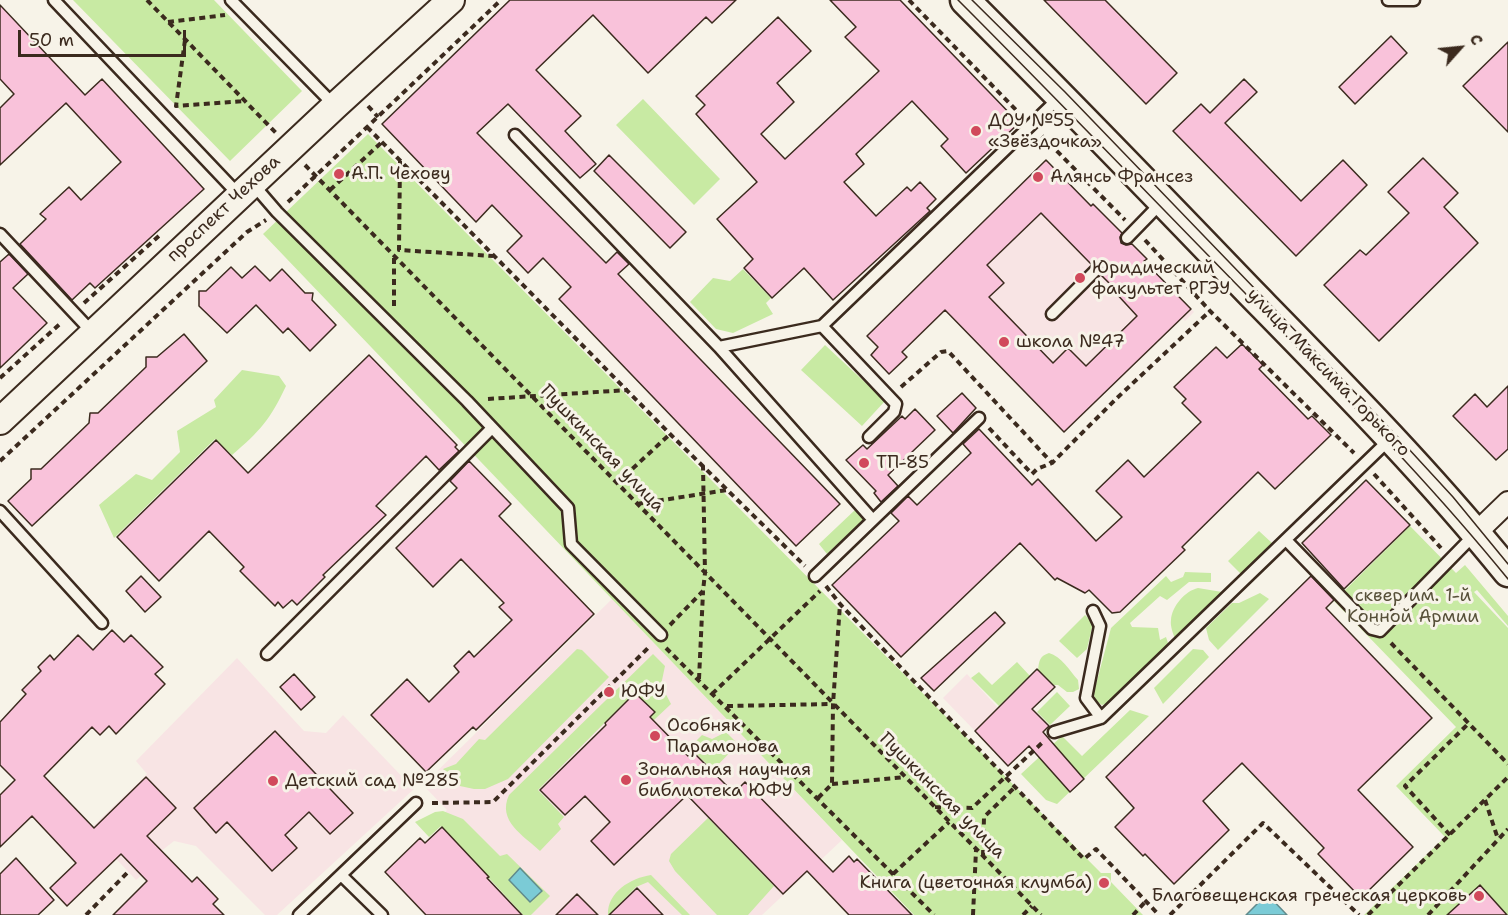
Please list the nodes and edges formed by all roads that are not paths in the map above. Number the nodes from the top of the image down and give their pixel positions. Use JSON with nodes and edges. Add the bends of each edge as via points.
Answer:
{"nodes":[{"id":1,"x":54,"y":0,"type":"edge"},
{"id":2,"x":231,"y":0,"type":"edge"},
{"id":3,"x":451,"y":0,"type":"edge"},
{"id":4,"x":965,"y":0,"type":"edge"},
{"id":5,"x":1388,"y":0,"type":"edge"},
{"id":6,"x":1413,"y":0,"type":"edge"},
{"id":7,"x":1061,"y":96,"type":"junction"},
{"id":8,"x":335,"y":106,"type":"junction"},
{"id":9,"x":515,"y":135,"type":"dead end"},
{"id":10,"x":246,"y":189,"type":"junction"},
{"id":11,"x":1162,"y":201,"type":"junction"},
{"id":12,"x":0,"y":234,"type":"edge"},
{"id":13,"x":1127,"y":238,"type":"dead end"},
{"id":14,"x":1096,"y":270,"type":"dead end"},
{"id":15,"x":1052,"y":314,"type":"dead end"},
{"id":16,"x":822,"y":326,"type":"junction"},
{"id":17,"x":93,"y":333,"type":"junction"},
{"id":18,"x":719,"y":347,"type":"junction"},
{"id":19,"x":979,"y":418,"type":"road end"},
{"id":20,"x":0,"y":420,"type":"edge"},
{"id":21,"x":492,"y":428,"type":"junction"},
{"id":22,"x":869,"y":437,"type":"dead end"},
{"id":23,"x":1391,"y":437,"type":"junction"},
{"id":24,"x":1508,"y":502,"type":"edge"},
{"id":25,"x":0,"y":511,"type":"edge"},
{"id":26,"x":873,"y":520,"type":"junction"},
{"id":27,"x":1476,"y":533,"type":"junction"},
{"id":28,"x":1286,"y":540,"type":"junction"},
{"id":29,"x":1508,"y":572,"type":"edge"},
{"id":30,"x":815,"y":576,"type":"road end"},
{"id":31,"x":1093,"y":611,"type":"dead end"},
{"id":32,"x":102,"y":623,"type":"dead end"},
{"id":33,"x":659,"y":637,"type":"road end"},
{"id":34,"x":267,"y":654,"type":"dead end"},
{"id":35,"x":1101,"y":718,"type":"junction"},
{"id":36,"x":1054,"y":732,"type":"road end"},
{"id":37,"x":416,"y":803,"type":"road end"},
{"id":38,"x":341,"y":875,"type":"junction"},
{"id":39,"x":299,"y":915,"type":"edge"},
{"id":40,"x":382,"y":915,"type":"edge"}],
"edges":[{"from":1,"to":10,"type":"lane"},
{"from":2,"to":8,"type":"lane"},
{"from":3,"to":8,"type":"street","name":"проспект Чехова"},
{"from":4,"to":7,"type":"main road","name":"улица Максима Горького"},
{"from":5,"to":6,"type":"lane"},
{"from":7,"to":11,"type":"main road","name":"улица Максима Горького"},
{"from":7,"to":16,"type":"lane"},
{"from":8,"to":10,"type":"street","name":"проспект Чехова"},
{"from":9,"to":18,"type":"lane"},
{"from":10,"to":17,"type":"street","name":"проспект Чехова"},
{"from":10,"to":21,"type":"lane","via":[[277,212]]},
{"from":11,"to":13,"type":"lane"},
{"from":11,"to":23,"type":"main road","name":"улица Максима Горького"},
{"from":12,"to":17,"type":"lane"},
{"from":14,"to":15,"type":"lane"},
{"from":16,"to":18,"type":"lane"},
{"from":16,"to":22,"type":"lane","via":[[896,404],[894,412]]},
{"from":17,"to":20,"type":"street","name":"проспект Чехова"},
{"from":18,"to":26,"type":"lane"},
{"from":19,"to":26,"type":"lane"},
{"from":21,"to":33,"type":"lane","via":[[568,508],[571,544]]},
{"from":21,"to":34,"type":"lane"},
{"from":23,"to":27,"type":"main road","name":"улица Максима Горького"},
{"from":23,"to":28,"type":"lane"},
{"from":24,"to":27,"type":"street"},
{"from":25,"to":32,"type":"lane"},
{"from":26,"to":30,"type":"lane"},
{"from":27,"to":28,"type":"lane","via":[[1380,631],[1372,629]]},
{"from":27,"to":29,"type":"main road","name":"улица Максима Горького"},
{"from":28,"to":35,"type":"lane"},
{"from":31,"to":35,"type":"lane","via":[[1100,626],[1086,698]]},
{"from":35,"to":36,"type":"lane"},
{"from":37,"to":38,"type":"lane"},
{"from":38,"to":39,"type":"lane"},
{"from":38,"to":40,"type":"lane"}]}
